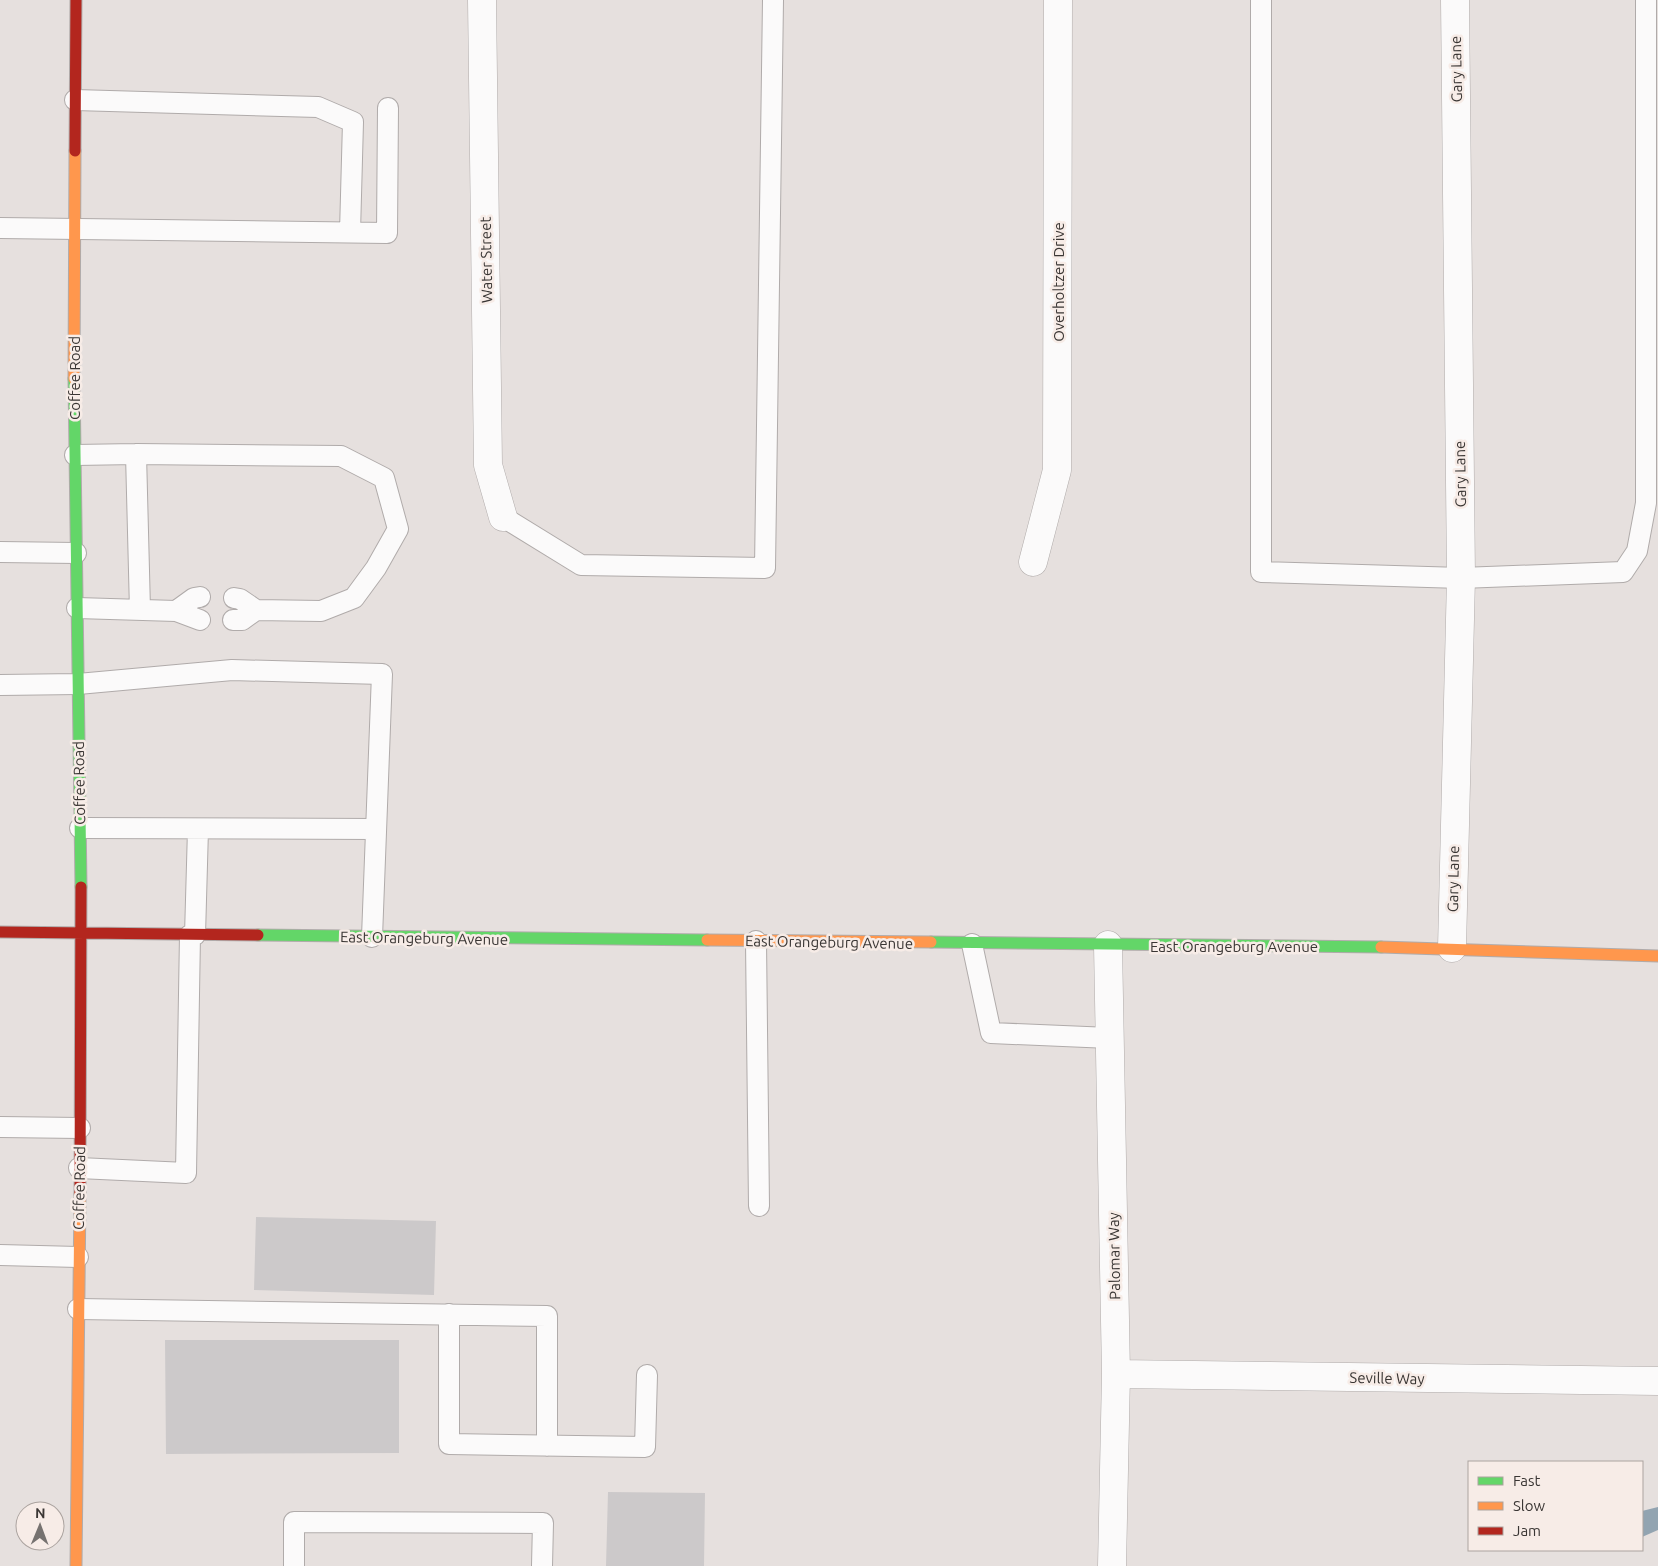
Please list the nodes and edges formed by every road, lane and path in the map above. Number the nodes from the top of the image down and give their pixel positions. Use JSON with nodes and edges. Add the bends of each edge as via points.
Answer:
{"nodes":[{"id":1,"x":76,"y":0,"type":"edge"},
{"id":2,"x":482,"y":0,"type":"edge"},
{"id":3,"x":772,"y":0,"type":"edge"},
{"id":4,"x":1058,"y":0,"type":"edge"},
{"id":5,"x":1261,"y":0,"type":"edge"},
{"id":6,"x":1455,"y":0,"type":"edge"},
{"id":7,"x":1646,"y":0,"type":"edge"},
{"id":8,"x":75,"y":100,"type":"junction"},
{"id":9,"x":388,"y":108,"type":"dead end"},
{"id":10,"x":0,"y":228,"type":"edge"},
{"id":11,"x":75,"y":229,"type":"junction"},
{"id":12,"x":350,"y":232,"type":"junction"},
{"id":13,"x":136,"y":454,"type":"junction"},
{"id":14,"x":75,"y":455,"type":"junction"},
{"id":15,"x":503,"y":517,"type":"joint"},
{"id":16,"x":0,"y":552,"type":"edge"},
{"id":17,"x":76,"y":553,"type":"junction"},
{"id":18,"x":1033,"y":562,"type":"dead end"},
{"id":19,"x":1461,"y":578,"type":"junction"},
{"id":20,"x":200,"y":597,"type":"dead end"},
{"id":21,"x":234,"y":598,"type":"dead end"},
{"id":22,"x":77,"y":608,"type":"junction"},
{"id":23,"x":140,"y":610,"type":"junction"},
{"id":24,"x":256,"y":610,"type":"junction"},
{"id":25,"x":176,"y":611,"type":"junction"},
{"id":26,"x":200,"y":620,"type":"dead end"},
{"id":27,"x":233,"y":620,"type":"dead end"},
{"id":28,"x":78,"y":684,"type":"junction"},
{"id":29,"x":0,"y":685,"type":"edge"},
{"id":30,"x":80,"y":828,"type":"junction"},
{"id":31,"x":198,"y":829,"type":"junction"},
{"id":32,"x":376,"y":829,"type":"junction"},
{"id":33,"x":0,"y":932,"type":"edge"},
{"id":34,"x":82,"y":934,"type":"junction"},
{"id":35,"x":192,"y":935,"type":"junction"},
{"id":36,"x":372,"y":937,"type":"junction"},
{"id":37,"x":756,"y":941,"type":"junction"},
{"id":38,"x":972,"y":944,"type":"junction"},
{"id":39,"x":1108,"y":945,"type":"junction"},
{"id":40,"x":1452,"y":948,"type":"junction"},
{"id":41,"x":1658,"y":956,"type":"edge"},
{"id":42,"x":1110,"y":1038,"type":"junction"},
{"id":43,"x":0,"y":1127,"type":"edge"},
{"id":44,"x":80,"y":1128,"type":"junction"},
{"id":45,"x":79,"y":1168,"type":"junction"},
{"id":46,"x":759,"y":1206,"type":"dead end"},
{"id":47,"x":0,"y":1256,"type":"edge"},
{"id":48,"x":78,"y":1257,"type":"junction"},
{"id":49,"x":78,"y":1309,"type":"junction"},
{"id":50,"x":449,"y":1314,"type":"junction"},
{"id":51,"x":1116,"y":1374,"type":"junction"},
{"id":52,"x":647,"y":1375,"type":"dead end"},
{"id":53,"x":1658,"y":1382,"type":"edge"},
{"id":54,"x":547,"y":1446,"type":"junction"},
{"id":55,"x":76,"y":1566,"type":"edge"},
{"id":56,"x":294,"y":1566,"type":"edge"},
{"id":57,"x":542,"y":1566,"type":"edge"},
{"id":58,"x":1112,"y":1566,"type":"edge"}],
"edges":[{"from":1,"to":8,"type":"street","name":"Coffee Road"},
{"from":2,"to":15,"type":"street","name":"Water Street","via":[[488,465]]},
{"from":3,"to":15,"type":"lane","via":[[765,568],[581,565]]},
{"from":4,"to":18,"type":"street","name":"Overholtzer Drive","via":[[1057,470]]},
{"from":5,"to":19,"type":"lane","via":[[1261,572]]},
{"from":6,"to":19,"type":"street","name":"Gary Lane"},
{"from":7,"to":19,"type":"lane","via":[[1646,503],[1636,551],[1623,572]]},
{"from":8,"to":11,"type":"street","name":"Coffee Road"},
{"from":8,"to":12,"type":"lane","via":[[318,107],[353,122]]},
{"from":9,"to":12,"type":"lane","via":[[387,232]]},
{"from":10,"to":11,"type":"lane"},
{"from":11,"to":12,"type":"lane"},
{"from":11,"to":14,"type":"street","name":"Coffee Road"},
{"from":13,"to":14,"type":"lane"},
{"from":13,"to":23,"type":"lane"},
{"from":13,"to":24,"type":"lane","via":[[341,456],[384,478],[398,529],[354,598],[321,612]]},
{"from":14,"to":17,"type":"street","name":"Coffee Road"},
{"from":16,"to":17,"type":"lane"},
{"from":17,"to":22,"type":"street","name":"Coffee Road"},
{"from":19,"to":40,"type":"street","name":"Gary Lane"},
{"from":20,"to":25,"type":"lane"},
{"from":21,"to":24,"type":"lane"},
{"from":22,"to":23,"type":"lane"},
{"from":22,"to":28,"type":"street","name":"Coffee Road"},
{"from":23,"to":25,"type":"lane"},
{"from":24,"to":27,"type":"lane","via":[[242,620]]},
{"from":25,"to":26,"type":"lane"},
{"from":28,"to":29,"type":"lane"},
{"from":28,"to":30,"type":"street","name":"Coffee Road"},
{"from":28,"to":32,"type":"lane","via":[[232,670],[382,674]]},
{"from":30,"to":31,"type":"lane"},
{"from":30,"to":34,"type":"street","name":"Coffee Road"},
{"from":31,"to":32,"type":"lane"},
{"from":31,"to":35,"type":"lane"},
{"from":32,"to":36,"type":"lane"},
{"from":33,"to":34,"type":"street","name":"East Orangeburg Avenue"},
{"from":34,"to":35,"type":"street","name":"East Orangeburg Avenue"},
{"from":34,"to":44,"type":"street","name":"Coffee Road"},
{"from":35,"to":36,"type":"street","name":"East Orangeburg Avenue"},
{"from":35,"to":45,"type":"lane","via":[[186,1172]]},
{"from":36,"to":37,"type":"street","name":"East Orangeburg Avenue"},
{"from":37,"to":38,"type":"street","name":"East Orangeburg Avenue"},
{"from":37,"to":46,"type":"lane"},
{"from":38,"to":39,"type":"street","name":"East Orangeburg Avenue"},
{"from":38,"to":42,"type":"lane","via":[[991,1032]]},
{"from":39,"to":40,"type":"street","name":"East Orangeburg Avenue"},
{"from":39,"to":42,"type":"street","name":"Palomar Way"},
{"from":40,"to":41,"type":"street","name":"East Orangeburg Avenue"},
{"from":42,"to":51,"type":"street","name":"Palomar Way"},
{"from":43,"to":44,"type":"lane"},
{"from":44,"to":45,"type":"street","name":"Coffee Road"},
{"from":45,"to":48,"type":"street","name":"Coffee Road"},
{"from":47,"to":48,"type":"lane"},
{"from":48,"to":49,"type":"street","name":"Coffee Road"},
{"from":49,"to":50,"type":"lane"},
{"from":49,"to":55,"type":"street","name":"Coffee Road"},
{"from":50,"to":54,"type":"lane","via":[[547,1316]]},
{"from":50,"to":54,"type":"lane","via":[[449,1444]]},
{"from":51,"to":53,"type":"street","name":"Seville Way"},
{"from":51,"to":58,"type":"street","name":"Palomar Way"},
{"from":52,"to":54,"type":"lane","via":[[646,1447]]},
{"from":56,"to":57,"type":"lane","via":[[294,1522],[543,1522]]}]}
